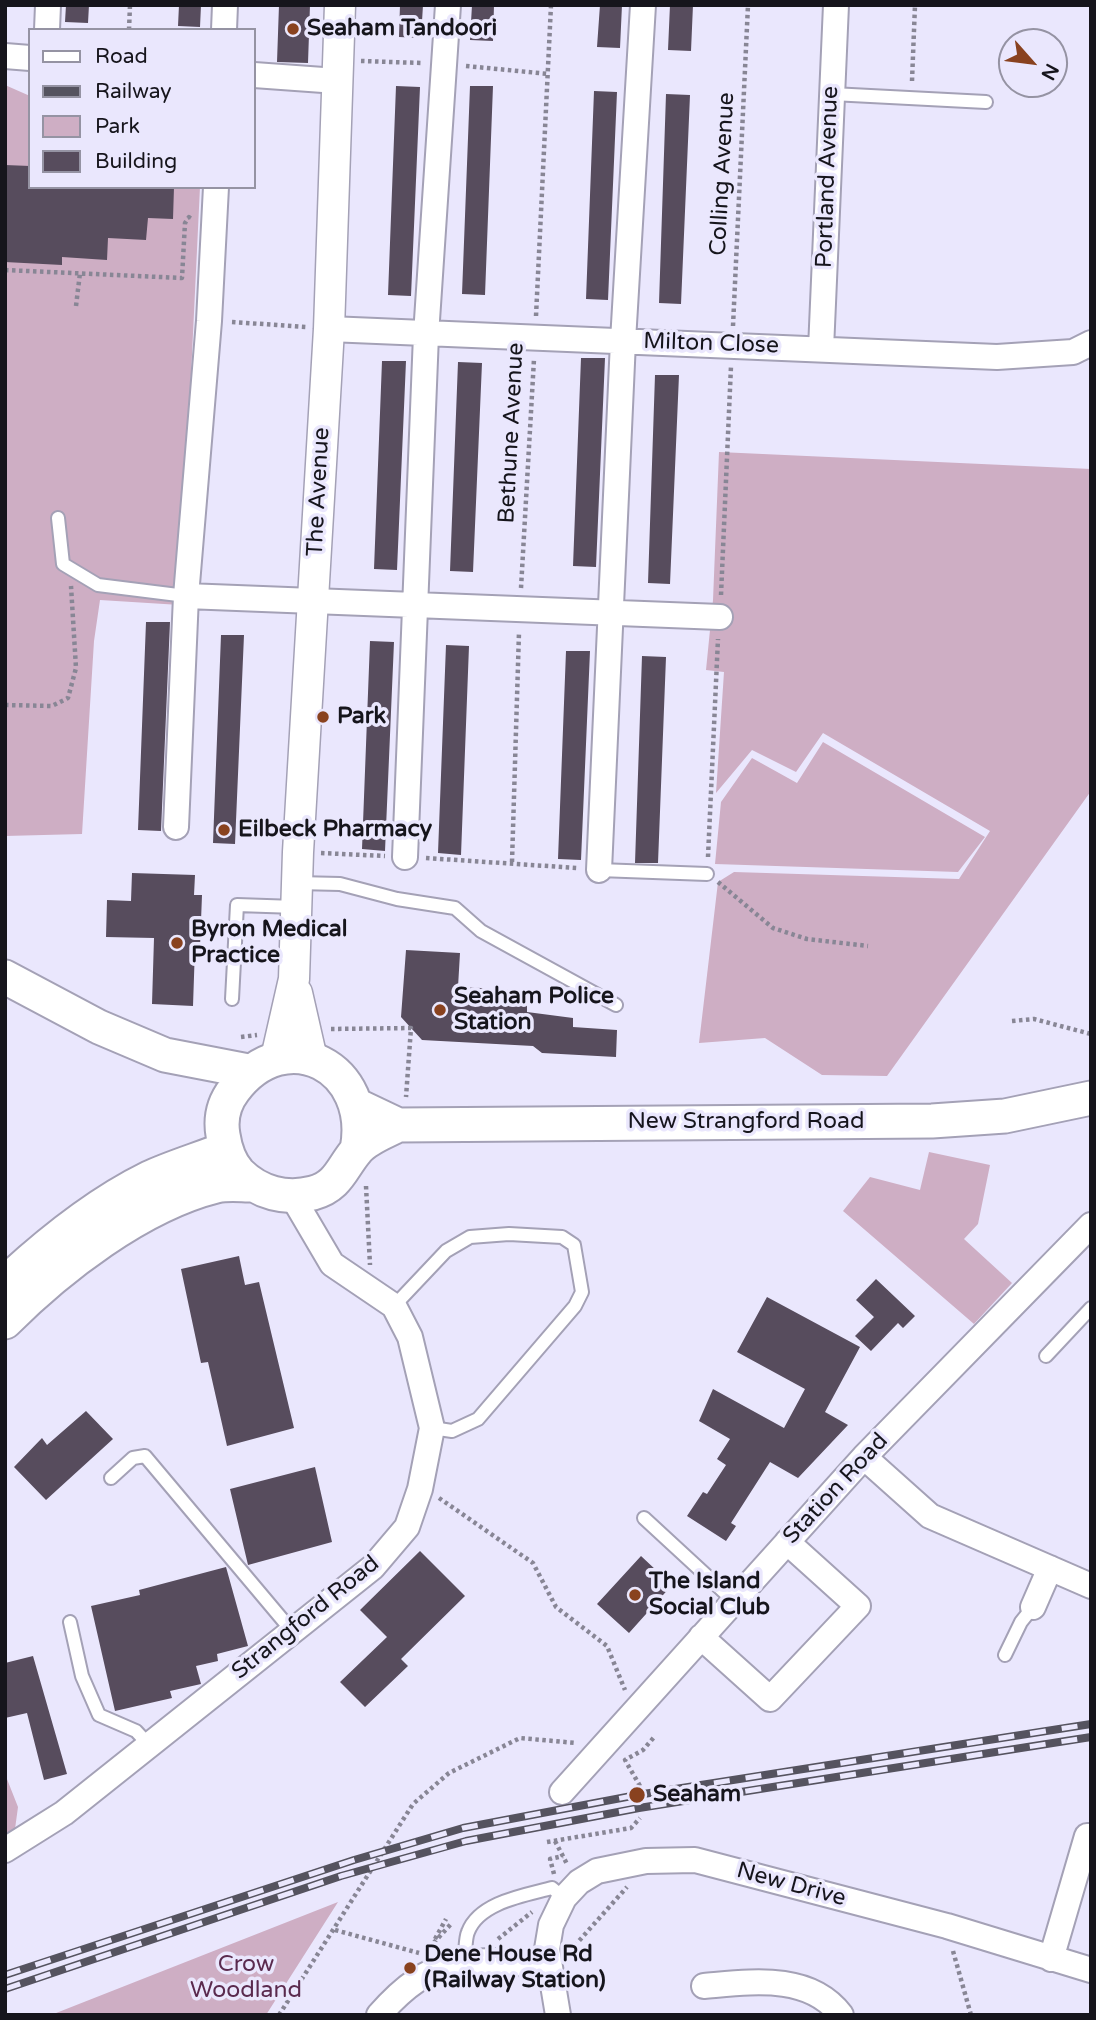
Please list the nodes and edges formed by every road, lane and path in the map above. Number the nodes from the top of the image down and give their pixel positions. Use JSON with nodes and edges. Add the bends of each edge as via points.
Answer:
{"nodes":[{"id":1,"x":48,"y":5,"type":"edge"},
{"id":2,"x":130,"y":5,"type":"edge"},
{"id":3,"x":225,"y":5,"type":"edge"},
{"id":4,"x":340,"y":5,"type":"edge"},
{"id":5,"x":448,"y":5,"type":"edge"},
{"id":6,"x":551,"y":5,"type":"edge"},
{"id":7,"x":643,"y":5,"type":"edge"},
{"id":8,"x":748,"y":5,"type":"edge"},
{"id":9,"x":836,"y":5,"type":"edge"},
{"id":10,"x":915,"y":5,"type":"edge"},
{"id":11,"x":47,"y":28,"type":"edge"},
{"id":12,"x":129,"y":28,"type":"edge"},
{"id":13,"x":224,"y":28,"type":"edge"},
{"id":14,"x":5,"y":56,"type":"edge"},
{"id":15,"x":28,"y":58,"type":"edge"},
{"id":16,"x":256,"y":75,"type":"edge"},
{"id":17,"x":337,"y":81,"type":"junction"},
{"id":18,"x":832,"y":94,"type":"junction"},
{"id":19,"x":911,"y":98,"type":"junction"},
{"id":20,"x":986,"y":102,"type":"dead end"},
{"id":21,"x":216,"y":189,"type":"edge"},
{"id":22,"x":193,"y":230,"type":"dead end"},
{"id":23,"x":5,"y":270,"type":"edge"},
{"id":24,"x":80,"y":273,"type":"junction"},
{"id":25,"x":76,"y":306,"type":"dead end"},
{"id":26,"x":209,"y":321,"type":"junction"},
{"id":27,"x":328,"y":329,"type":"junction"},
{"id":28,"x":426,"y":335,"type":"junction"},
{"id":29,"x":535,"y":338,"type":"junction"},
{"id":30,"x":623,"y":341,"type":"junction"},
{"id":31,"x":1091,"y":343,"type":"edge"},
{"id":32,"x":732,"y":344,"type":"junction"},
{"id":33,"x":821,"y":349,"type":"junction"},
{"id":34,"x":58,"y":518,"type":"dead end"},
{"id":35,"x":75,"y":572,"type":"junction"},
{"id":36,"x":186,"y":596,"type":"junction"},
{"id":37,"x":312,"y":601,"type":"junction"},
{"id":38,"x":415,"y":606,"type":"junction"},
{"id":39,"x":519,"y":610,"type":"junction"},
{"id":40,"x":611,"y":614,"type":"junction"},
{"id":41,"x":719,"y":617,"type":"dead end"},
{"id":42,"x":5,"y":705,"type":"edge"},
{"id":43,"x":176,"y":827,"type":"dead end"},
{"id":44,"x":298,"y":852,"type":"junction"},
{"id":45,"x":405,"y":857,"type":"junction"},
{"id":46,"x":512,"y":862,"type":"junction"},
{"id":47,"x":599,"y":870,"type":"junction"},
{"id":48,"x":707,"y":874,"type":"joint"},
{"id":49,"x":297,"y":895,"type":"junction"},
{"id":50,"x":868,"y":946,"type":"dead end"},
{"id":51,"x":5,"y":977,"type":"edge"},
{"id":52,"x":294,"y":979,"type":"junction"},
{"id":53,"x":232,"y":999,"type":"dead end"},
{"id":54,"x":616,"y":1005,"type":"dead end"},
{"id":55,"x":1012,"y":1021,"type":"dead end"},
{"id":56,"x":1091,"y":1034,"type":"edge"},
{"id":57,"x":318,"y":1045,"type":"junction"},
{"id":58,"x":165,"y":1055,"type":"junction"},
{"id":59,"x":262,"y":1065,"type":"junction"},
{"id":60,"x":1091,"y":1098,"type":"edge"},
{"id":61,"x":226,"y":1102,"type":"junction"},
{"id":62,"x":358,"y":1106,"type":"junction"},
{"id":63,"x":402,"y":1111,"type":"junction"},
{"id":64,"x":225,"y":1149,"type":"junction"},
{"id":65,"x":361,"y":1163,"type":"junction"},
{"id":66,"x":253,"y":1185,"type":"junction"},
{"id":67,"x":325,"y":1188,"type":"junction"},
{"id":68,"x":292,"y":1196,"type":"junction"},
{"id":69,"x":1091,"y":1225,"type":"edge"},
{"id":70,"x":319,"y":1246,"type":"junction"},
{"id":71,"x":5,"y":1283,"type":"edge"},
{"id":72,"x":366,"y":1286,"type":"junction"},
{"id":73,"x":394,"y":1306,"type":"junction"},
{"id":74,"x":1091,"y":1308,"type":"edge"},
{"id":75,"x":5,"y":1322,"type":"edge"},
{"id":76,"x":1046,"y":1356,"type":"dead end"},
{"id":77,"x":432,"y":1428,"type":"junction"},
{"id":78,"x":864,"y":1457,"type":"junction"},
{"id":79,"x":111,"y":1478,"type":"dead end"},
{"id":80,"x":420,"y":1489,"type":"junction"},
{"id":81,"x":644,"y":1518,"type":"dead end"},
{"id":82,"x":787,"y":1542,"type":"junction"},
{"id":83,"x":1051,"y":1568,"type":"junction"},
{"id":84,"x":1091,"y":1586,"type":"edge"},
{"id":85,"x":734,"y":1601,"type":"junction"},
{"id":86,"x":1033,"y":1607,"type":"joint"},
{"id":87,"x":70,"y":1622,"type":"dead end"},
{"id":88,"x":292,"y":1630,"type":"junction"},
{"id":89,"x":701,"y":1637,"type":"junction"},
{"id":90,"x":1005,"y":1655,"type":"dead end"},
{"id":91,"x":639,"y":1705,"type":"junction"},
{"id":92,"x":655,"y":1736,"type":"dead end"},
{"id":93,"x":149,"y":1745,"type":"junction"},
{"id":94,"x":597,"y":1752,"type":"junction"},
{"id":95,"x":640,"y":1786,"type":"dead end"},
{"id":96,"x":562,"y":1792,"type":"dead end"},
{"id":97,"x":640,"y":1818,"type":"dead end"},
{"id":98,"x":1091,"y":1836,"type":"edge"},
{"id":99,"x":555,"y":1841,"type":"junction"},
{"id":100,"x":547,"y":1842,"type":"dead end"},
{"id":101,"x":5,"y":1850,"type":"edge"},
{"id":102,"x":563,"y":1856,"type":"junction"},
{"id":103,"x":637,"y":1863,"type":"junction"},
{"id":104,"x":571,"y":1871,"type":"dead end"},
{"id":105,"x":552,"y":1897,"type":"junction"},
{"id":106,"x":446,"y":1919,"type":"dead end"},
{"id":107,"x":947,"y":1926,"type":"junction"},
{"id":108,"x":335,"y":1930,"type":"junction"},
{"id":109,"x":496,"y":1941,"type":"dead end"},
{"id":110,"x":431,"y":1946,"type":"dead end"},
{"id":111,"x":422,"y":1954,"type":"dead end"},
{"id":112,"x":1051,"y":1959,"type":"junction"},
{"id":113,"x":464,"y":1960,"type":"junction"},
{"id":114,"x":556,"y":1962,"type":"junction"},
{"id":115,"x":1091,"y":1970,"type":"edge"},
{"id":116,"x":704,"y":1986,"type":"dead end"},
{"id":117,"x":279,"y":2015,"type":"edge"},
{"id":118,"x":379,"y":2015,"type":"edge"},
{"id":119,"x":558,"y":2015,"type":"edge"},
{"id":120,"x":841,"y":2015,"type":"edge"},
{"id":121,"x":971,"y":2015,"type":"edge"}],
"edges":[{"from":1,"to":11,"type":"street"},
{"from":2,"to":12,"type":"path"},
{"from":3,"to":13,"type":"street"},
{"from":4,"to":17,"type":"street","name":"The Avenue"},
{"from":5,"to":28,"type":"street"},
{"from":6,"to":29,"type":"path","name":"Bethune Avenue"},
{"from":7,"to":30,"type":"street"},
{"from":8,"to":32,"type":"path","name":"Colling Avenue"},
{"from":9,"to":18,"type":"street","name":"Portland Avenue"},
{"from":10,"to":19,"type":"path"},
{"from":14,"to":15,"type":"street"},
{"from":16,"to":17,"type":"street"},
{"from":17,"to":27,"type":"street","name":"The Avenue"},
{"from":18,"to":19,"type":"lane"},
{"from":18,"to":33,"type":"street","name":"Portland Avenue"},
{"from":19,"to":20,"type":"lane"},
{"from":21,"to":26,"type":"street"},
{"from":22,"to":24,"type":"path","via":[[189,217],[182,278]]},
{"from":23,"to":24,"type":"path"},
{"from":24,"to":25,"type":"path"},
{"from":26,"to":27,"type":"path"},
{"from":26,"to":36,"type":"street"},
{"from":27,"to":28,"type":"street","name":"Milton Close"},
{"from":27,"to":37,"type":"street","name":"The Avenue"},
{"from":28,"to":29,"type":"street","name":"Milton Close"},
{"from":28,"to":38,"type":"street"},
{"from":29,"to":30,"type":"street","name":"Milton Close"},
{"from":29,"to":39,"type":"path","name":"Bethune Avenue"},
{"from":30,"to":32,"type":"street","name":"Milton Close"},
{"from":30,"to":40,"type":"street"},
{"from":31,"to":33,"type":"street","name":"Milton Close","via":[[1073,352],[997,356]]},
{"from":32,"to":33,"type":"street","name":"Milton Close"},
{"from":34,"to":35,"type":"lane","via":[[63,564]]},
{"from":35,"to":36,"type":"lane","via":[[98,585]]},
{"from":35,"to":42,"type":"path","via":[[70,577],[76,668],[68,698],[52,706]]},
{"from":36,"to":37,"type":"street"},
{"from":36,"to":43,"type":"street"},
{"from":37,"to":38,"type":"street"},
{"from":37,"to":44,"type":"street","name":"The Avenue"},
{"from":38,"to":39,"type":"street"},
{"from":38,"to":45,"type":"street"},
{"from":39,"to":40,"type":"street"},
{"from":39,"to":46,"type":"path","name":"Bethune Avenue"},
{"from":40,"to":41,"type":"street"},
{"from":40,"to":47,"type":"street"},
{"from":44,"to":45,"type":"path"},
{"from":44,"to":49,"type":"street","name":"The Avenue"},
{"from":45,"to":46,"type":"path"},
{"from":46,"to":47,"type":"path"},
{"from":47,"to":48,"type":"lane"},
{"from":48,"to":50,"type":"path","via":[[773,928],[807,939]]},
{"from":49,"to":52,"type":"street","name":"The Avenue"},
{"from":49,"to":53,"type":"lane","via":[[237,905]]},
{"from":49,"to":54,"type":"lane","via":[[340,884],[455,908],[481,931]]},
{"from":51,"to":58,"type":"main road","via":[[99,1027]]},
{"from":52,"to":57,"type":"street","name":"The Avenue"},
{"from":52,"to":59,"type":"street","name":"The Avenue"},
{"from":55,"to":56,"type":"path","via":[[1034,1019]]},
{"from":57,"to":59,"type":"main road"},
{"from":57,"to":62,"type":"main road"},
{"from":57,"to":63,"type":"path","via":[[411,1028]]},
{"from":58,"to":59,"type":"main road"},
{"from":58,"to":61,"type":"main road"},
{"from":59,"to":61,"type":"main road"},
{"from":60,"to":63,"type":"main road","name":"New Strangford Road","via":[[1005,1116],[932,1121]]},
{"from":61,"to":64,"type":"main road","via":[[221,1125]]},
{"from":62,"to":63,"type":"main road","name":"New Strangford Road"},
{"from":62,"to":65,"type":"main road"},
{"from":63,"to":65,"type":"main road"},
{"from":64,"to":66,"type":"main road","via":[[237,1171]]},
{"from":64,"to":71,"type":"main road","via":[[149,1178],[107,1203],[43,1247]]},
{"from":65,"to":67,"type":"main road"},
{"from":65,"to":72,"type":"path","via":[[370,1267]]},
{"from":66,"to":68,"type":"main road","via":[[272,1194]]},
{"from":66,"to":75,"type":"main road","via":[[218,1185],[128,1225],[71,1263]]},
{"from":67,"to":68,"type":"main road"},
{"from":67,"to":70,"type":"street","via":[[319,1206]]},
{"from":68,"to":70,"type":"street","name":"Strangford Road"},
{"from":69,"to":78,"type":"street","name":"Station Road"},
{"from":70,"to":72,"type":"street","name":"Strangford Road","via":[[332,1264]]},
{"from":72,"to":73,"type":"street","name":"Strangford Road"},
{"from":73,"to":77,"type":"street","name":"Strangford Road","via":[[410,1337]]},
{"from":73,"to":77,"type":"lane","via":[[446,1251],[470,1237],[562,1237],[574,1245],[582,1292],[575,1307],[478,1419],[452,1431]]},
{"from":74,"to":76,"type":"lane"},
{"from":77,"to":80,"type":"street","name":"Strangford Road"},
{"from":78,"to":82,"type":"street","name":"Station Road"},
{"from":78,"to":83,"type":"street","via":[[930,1516]]},
{"from":79,"to":88,"type":"lane","via":[[133,1458],[145,1456]]},
{"from":80,"to":88,"type":"street","name":"Strangford Road","via":[[407,1527],[373,1567]]},
{"from":80,"to":91,"type":"path","via":[[533,1563],[556,1606],[607,1646],[626,1694]]},
{"from":81,"to":85,"type":"lane"},
{"from":82,"to":85,"type":"street","name":"Station Road"},
{"from":82,"to":89,"type":"street","via":[[858,1606],[770,1699]]},
{"from":83,"to":84,"type":"street"},
{"from":83,"to":86,"type":"street"},
{"from":85,"to":89,"type":"street","name":"Station Road"},
{"from":86,"to":90,"type":"lane"},
{"from":87,"to":93,"type":"lane","via":[[82,1676],[99,1715],[136,1731]]},
{"from":88,"to":93,"type":"street","name":"Strangford Road"},
{"from":89,"to":91,"type":"street","name":"Station Road"},
{"from":91,"to":94,"type":"street","name":"Station Road"},
{"from":92,"to":95,"type":"path","via":[[643,1750],[625,1759]]},
{"from":93,"to":101,"type":"street","name":"Strangford Road","via":[[64,1813]]},
{"from":94,"to":96,"type":"street","name":"Station Road"},
{"from":94,"to":108,"type":"path","via":[[583,1744],[520,1738],[449,1773],[413,1804]]},
{"from":97,"to":99,"type":"path","via":[[631,1828]]},
{"from":98,"to":112,"type":"street","via":[[1087,1836]]},
{"from":99,"to":100,"type":"path"},
{"from":99,"to":102,"type":"path"},
{"from":102,"to":104,"type":"path"},
{"from":102,"to":105,"type":"path","via":[[551,1859],[555,1875]]},
{"from":103,"to":105,"type":"street","name":"New Drive","via":[[597,1871]]},
{"from":103,"to":107,"type":"street","name":"New Drive","via":[[695,1860]]},
{"from":103,"to":114,"type":"path","via":[[639,1875]]},
{"from":105,"to":109,"type":"path"},
{"from":105,"to":113,"type":"lane","via":[[505,1901],[481,1916],[468,1931]]},
{"from":105,"to":114,"type":"street","name":"New Drive"},
{"from":106,"to":110,"type":"path"},
{"from":107,"to":112,"type":"street","name":"New Drive"},
{"from":107,"to":121,"type":"path"},
{"from":108,"to":111,"type":"path"},
{"from":108,"to":117,"type":"path"},
{"from":112,"to":115,"type":"street","name":"New Drive"},
{"from":113,"to":114,"type":"street"},
{"from":113,"to":118,"type":"street","via":[[418,1977]]},
{"from":114,"to":119,"type":"street","name":"New Drive"},
{"from":116,"to":120,"type":"street","via":[[797,1985],[831,2001]]}]}
